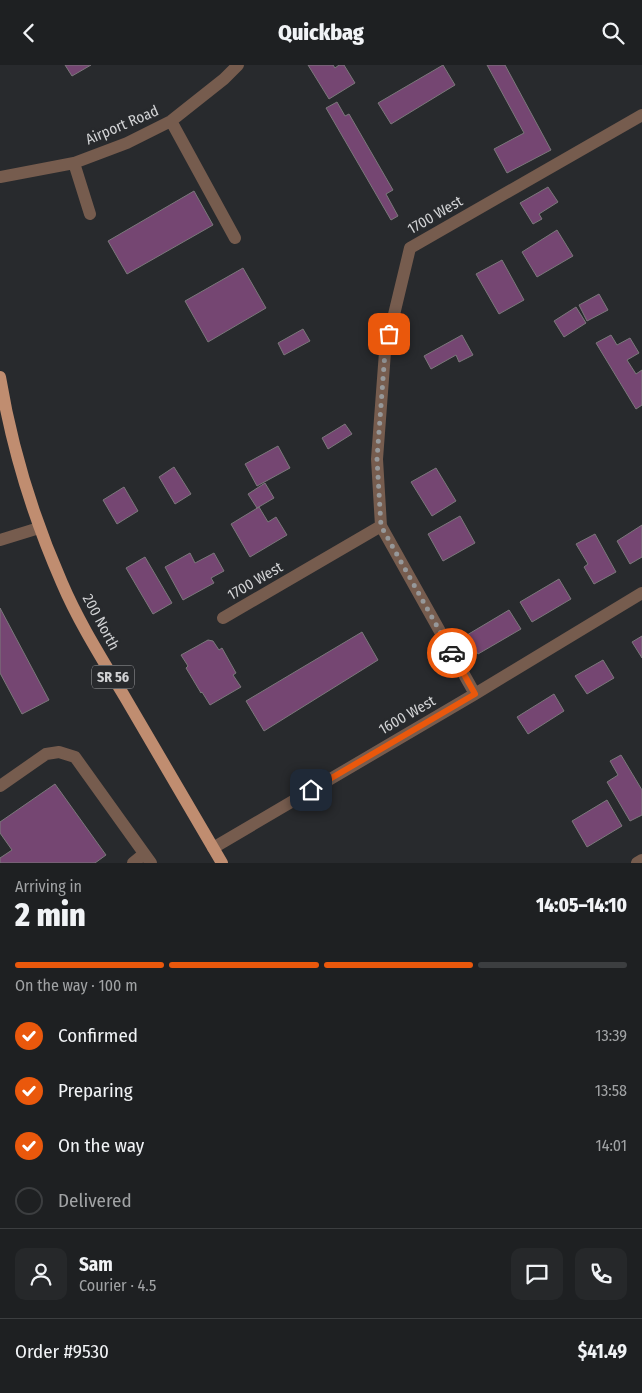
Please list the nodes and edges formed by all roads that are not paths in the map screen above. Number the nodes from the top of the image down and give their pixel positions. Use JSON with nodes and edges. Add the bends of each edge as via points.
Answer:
{"nodes":[{"id":1,"x":238,"y":65,"type":"edge"},
{"id":2,"x":642,"y":115,"type":"edge"},
{"id":3,"x":171,"y":121,"type":"junction"},
{"id":4,"x":74,"y":163,"type":"junction"},
{"id":5,"x":0,"y":177,"type":"edge"},
{"id":6,"x":90,"y":214,"type":"dead end"},
{"id":7,"x":234,"y":238,"type":"dead end"},
{"id":8,"x":0,"y":377,"type":"edge"},
{"id":9,"x":381,"y":526,"type":"junction"},
{"id":10,"x":39,"y":528,"type":"junction"},
{"id":11,"x":0,"y":541,"type":"edge"},
{"id":12,"x":642,"y":593,"type":"edge"},
{"id":13,"x":223,"y":618,"type":"dead end"},
{"id":14,"x":475,"y":694,"type":"junction"},
{"id":15,"x":0,"y":786,"type":"edge"},
{"id":16,"x":213,"y":848,"type":"junction"},
{"id":17,"x":148,"y":859,"type":"edge"},
{"id":18,"x":642,"y":860,"type":"edge"},
{"id":19,"x":133,"y":863,"type":"edge"},
{"id":20,"x":222,"y":863,"type":"edge"},
{"id":21,"x":637,"y":863,"type":"edge"}],
"edges":[{"from":1,"to":3,"type":"street","name":"Airport Road"},
{"from":2,"to":9,"type":"street","name":"1700 West","via":[[410,249],[385,352],[377,459]]},
{"from":3,"to":4,"type":"street","name":"Airport Road","via":[[127,143]]},
{"from":3,"to":7,"type":"street"},
{"from":4,"to":5,"type":"street","name":"Airport Road"},
{"from":4,"to":6,"type":"street"},
{"from":8,"to":10,"type":"main road","name":"200 North","number":"SR 56","via":[[23,481]]},
{"from":9,"to":13,"type":"street","name":"1700 West"},
{"from":9,"to":14,"type":"street","name":"1700 West"},
{"from":10,"to":11,"type":"street"},
{"from":10,"to":16,"type":"main road","name":"200 North","number":"SR 56","via":[[63,586],[101,657]]},
{"from":12,"to":14,"type":"street","name":"1600 West"},
{"from":14,"to":16,"type":"street","name":"1600 West"},
{"from":15,"to":17,"type":"street","via":[[46,754],[59,751],[75,757]]},
{"from":16,"to":20,"type":"main road","name":"200 North","number":"SR 56"},
{"from":17,"to":19,"type":"street"},
{"from":18,"to":21,"type":"street"}]}
